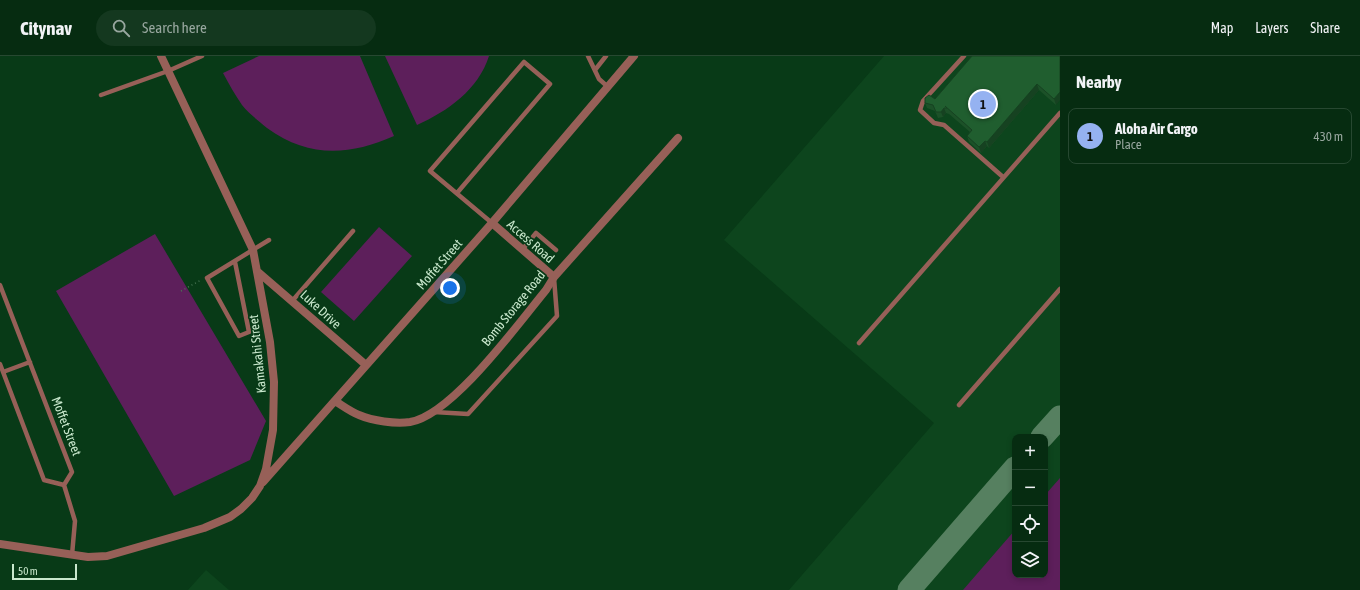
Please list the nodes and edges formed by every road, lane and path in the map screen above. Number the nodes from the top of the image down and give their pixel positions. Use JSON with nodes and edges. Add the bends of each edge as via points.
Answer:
{"nodes":[{"id":1,"x":161,"y":56,"type":"edge"},
{"id":2,"x":202,"y":56,"type":"edge"},
{"id":3,"x":588,"y":56,"type":"edge"},
{"id":4,"x":606,"y":56,"type":"edge"},
{"id":5,"x":634,"y":56,"type":"edge"},
{"id":6,"x":964,"y":56,"type":"edge"},
{"id":7,"x":595,"y":70,"type":"junction"},
{"id":8,"x":168,"y":71,"type":"junction"},
{"id":9,"x":608,"y":87,"type":"junction"},
{"id":10,"x":101,"y":95,"type":"dead end"},
{"id":11,"x":1060,"y":113,"type":"edge"},
{"id":12,"x":678,"y":138,"type":"dead end"},
{"id":13,"x":1003,"y":177,"type":"junction"},
{"id":14,"x":457,"y":193,"type":"junction"},
{"id":15,"x":492,"y":223,"type":"junction"},
{"id":16,"x":353,"y":231,"type":"dead end"},
{"id":17,"x":269,"y":240,"type":"dead end"},
{"id":18,"x":253,"y":250,"type":"junction"},
{"id":19,"x":522,"y":250,"type":"junction"},
{"id":20,"x":556,"y":250,"type":"dead end"},
{"id":21,"x":235,"y":262,"type":"junction"},
{"id":22,"x":258,"y":272,"type":"junction"},
{"id":23,"x":554,"y":277,"type":"junction"},
{"id":24,"x":206,"y":278,"type":"junction"},
{"id":25,"x":0,"y":285,"type":"edge"},
{"id":26,"x":1060,"y":289,"type":"edge"},
{"id":27,"x":181,"y":291,"type":"dead end"},
{"id":28,"x":293,"y":300,"type":"junction"},
{"id":29,"x":859,"y":343,"type":"dead end"},
{"id":30,"x":30,"y":362,"type":"junction"},
{"id":31,"x":0,"y":364,"type":"edge"},
{"id":32,"x":366,"y":365,"type":"junction"},
{"id":33,"x":3,"y":372,"type":"junction"},
{"id":34,"x":335,"y":401,"type":"junction"},
{"id":35,"x":959,"y":405,"type":"dead end"},
{"id":36,"x":434,"y":412,"type":"junction"},
{"id":37,"x":64,"y":485,"type":"junction"},
{"id":38,"x":260,"y":486,"type":"junction"},
{"id":39,"x":0,"y":544,"type":"edge"},
{"id":40,"x":72,"y":555,"type":"junction"}],
"edges":[{"from":1,"to":8,"type":"street","name":"Kamakahi Street"},
{"from":2,"to":8,"type":"lane"},
{"from":3,"to":7,"type":"lane"},
{"from":4,"to":7,"type":"lane"},
{"from":5,"to":9,"type":"street","name":"Moffet Street"},
{"from":6,"to":13,"type":"lane","via":[[923,101],[920,110],[934,124],[944,125]]},
{"from":7,"to":9,"type":"lane","via":[[599,79]]},
{"from":8,"to":10,"type":"lane"},
{"from":8,"to":18,"type":"street","name":"Kamakahi Street"},
{"from":9,"to":15,"type":"street","name":"Moffet Street"},
{"from":11,"to":13,"type":"lane"},
{"from":12,"to":23,"type":"street","name":"Bomb Storage Road"},
{"from":13,"to":29,"type":"lane"},
{"from":14,"to":14,"type":"lane","via":[[550,84],[524,62],[430,170]]},
{"from":14,"to":15,"type":"lane"},
{"from":15,"to":19,"type":"street","name":"Access Road"},
{"from":15,"to":32,"type":"street","name":"Moffet Street"},
{"from":16,"to":28,"type":"lane"},
{"from":17,"to":18,"type":"lane"},
{"from":18,"to":21,"type":"lane"},
{"from":18,"to":22,"type":"street","name":"Kamakahi Street"},
{"from":19,"to":20,"type":"lane","via":[[536,233]]},
{"from":19,"to":23,"type":"street","name":"Access Road"},
{"from":21,"to":24,"type":"lane"},
{"from":21,"to":24,"type":"lane","via":[[249,332],[239,336]]},
{"from":22,"to":28,"type":"street","name":"Luke Drive"},
{"from":22,"to":38,"type":"street","name":"Kamakahi Street","via":[[274,382],[273,430],[266,469]]},
{"from":23,"to":36,"type":"street","name":"Bomb Storage Road","via":[[546,290],[466,385]]},
{"from":23,"to":36,"type":"lane","via":[[557,316],[468,414]]},
{"from":24,"to":27,"type":"path"},
{"from":25,"to":30,"type":"lane","name":"Moffet Street"},
{"from":26,"to":35,"type":"lane"},
{"from":28,"to":32,"type":"street","name":"Luke Drive"},
{"from":30,"to":33,"type":"lane"},
{"from":30,"to":37,"type":"lane","name":"Moffet Street","via":[[72,472]]},
{"from":31,"to":33,"type":"lane"},
{"from":32,"to":34,"type":"street","name":"Moffet Street"},
{"from":33,"to":37,"type":"lane","via":[[44,480]]},
{"from":34,"to":36,"type":"street","name":"Bomb Storage Road","via":[[359,415],[384,421],[410,422]]},
{"from":34,"to":38,"type":"street","name":"Moffet Street"},
{"from":37,"to":40,"type":"lane","via":[[75,521]]},
{"from":38,"to":40,"type":"street","name":"Kamakahi Street","via":[[241,509],[217,523],[107,556]]},
{"from":39,"to":40,"type":"street"}]}
